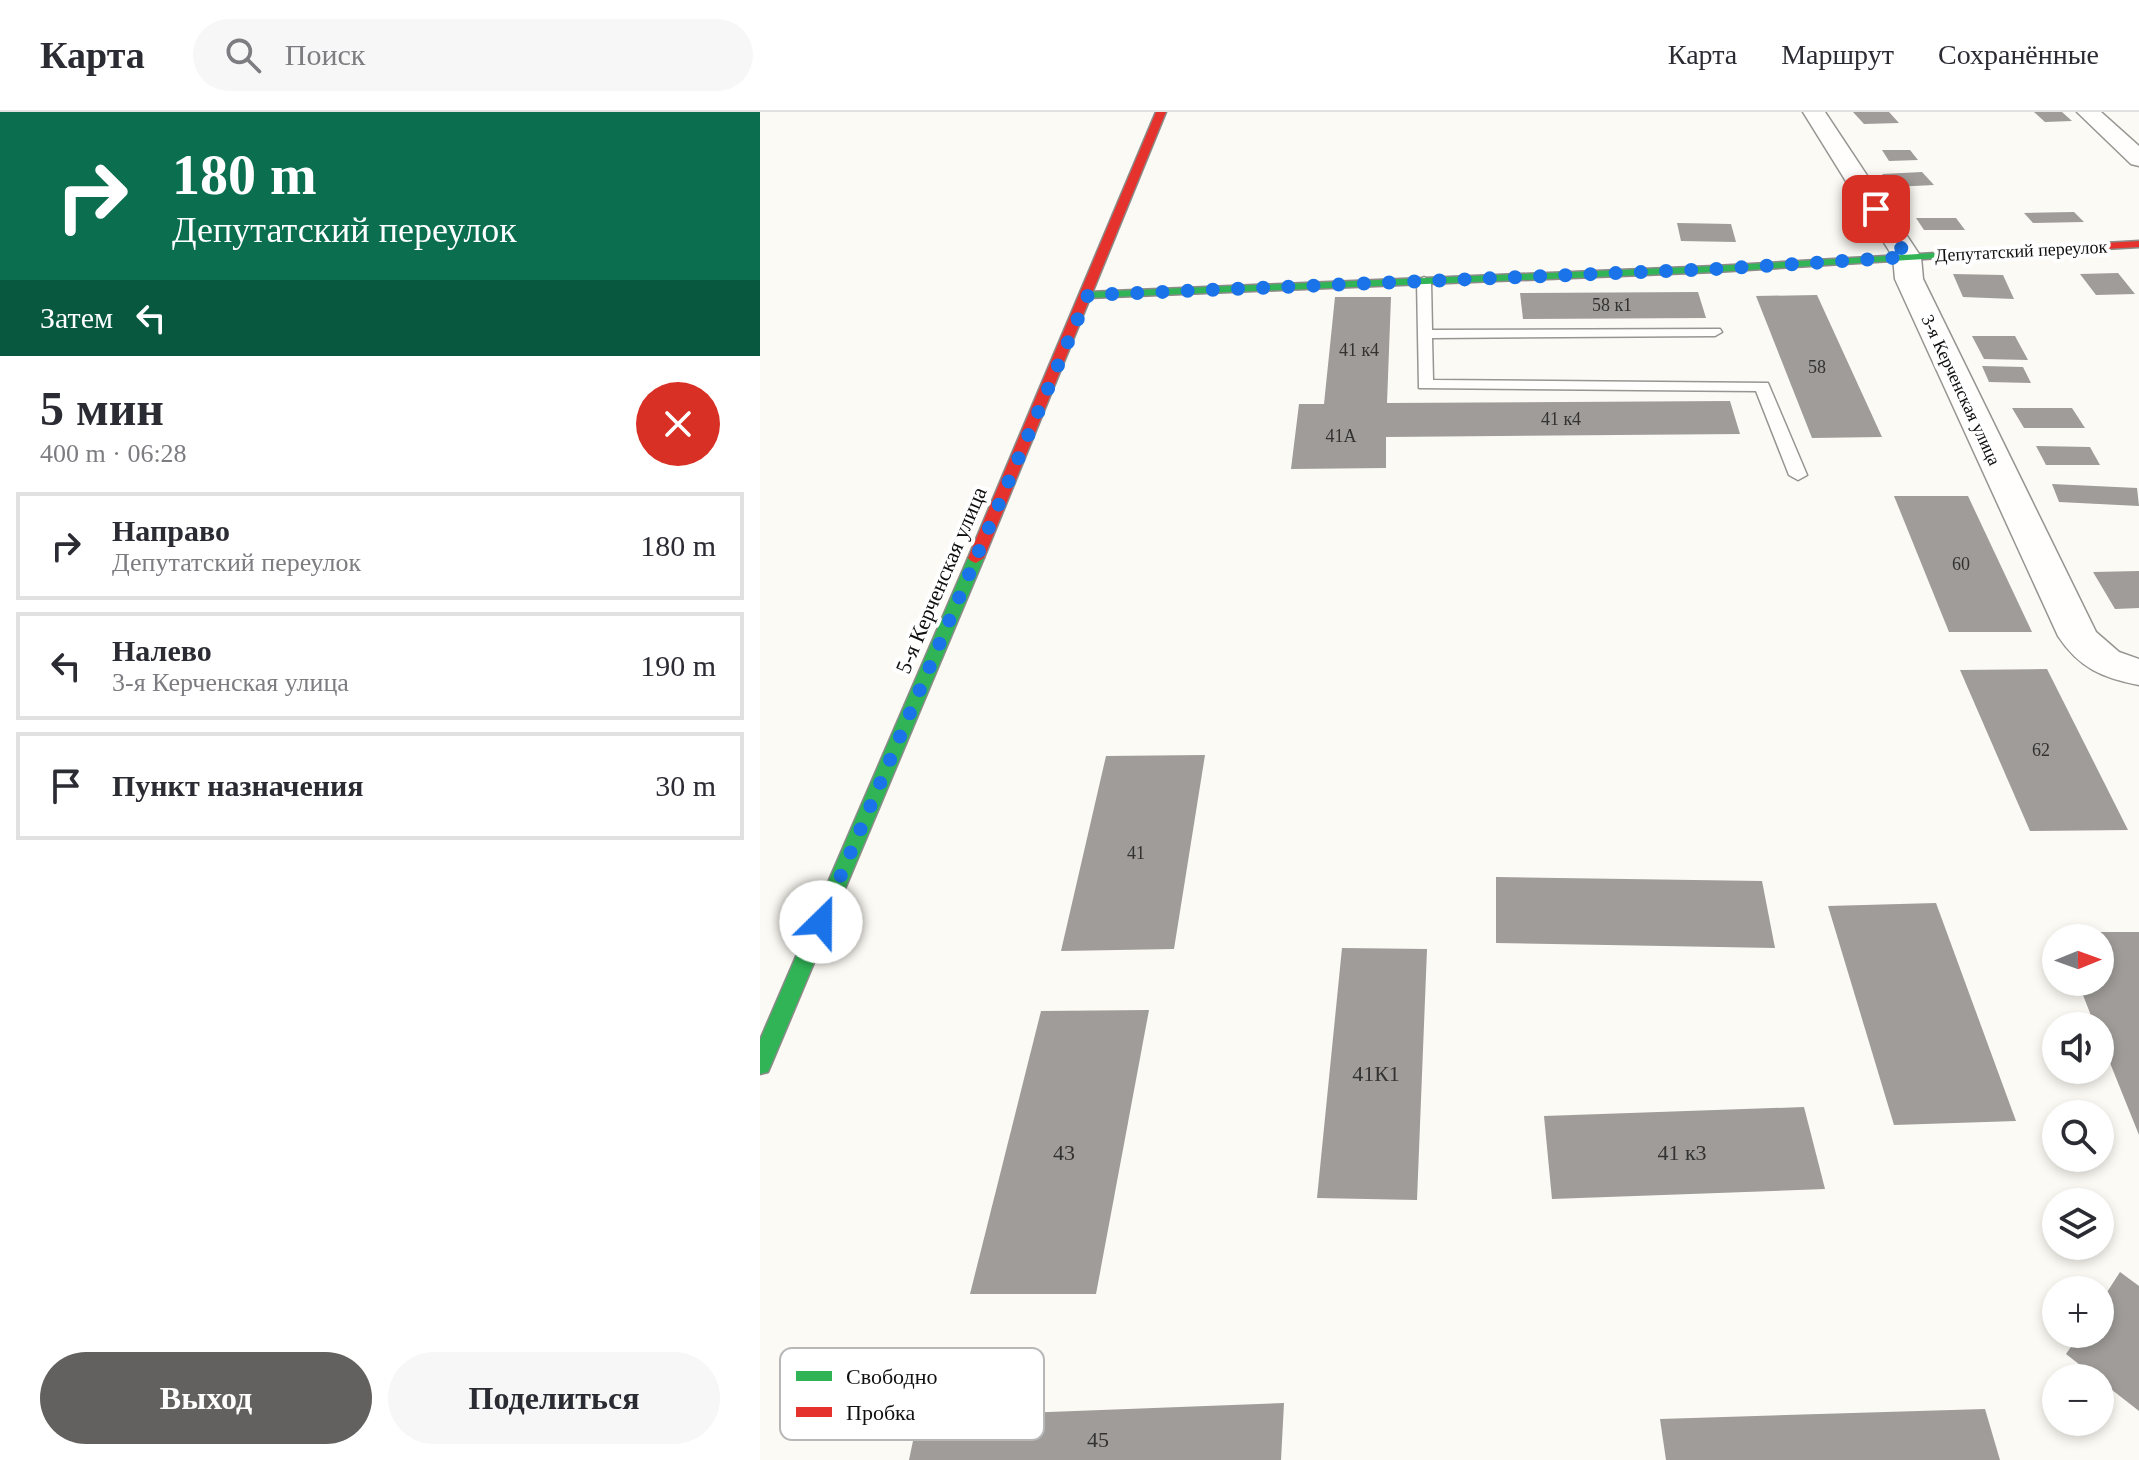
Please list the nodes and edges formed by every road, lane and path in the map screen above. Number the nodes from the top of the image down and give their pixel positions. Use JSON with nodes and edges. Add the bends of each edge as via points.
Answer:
{"nodes":[{"id":1,"x":1161,"y":112,"type":"edge"},
{"id":2,"x":1814,"y":112,"type":"edge"},
{"id":3,"x":2088,"y":112,"type":"edge"},
{"id":4,"x":2139,"y":159,"type":"edge"},
{"id":5,"x":2139,"y":244,"type":"edge"},
{"id":6,"x":1907,"y":257,"type":"junction"},
{"id":7,"x":1424,"y":281,"type":"junction"},
{"id":8,"x":1088,"y":295,"type":"junction"},
{"id":9,"x":1715,"y":332,"type":"dead end"},
{"id":10,"x":1424,"y":334,"type":"junction"},
{"id":11,"x":1798,"y":475,"type":"dead end"},
{"id":12,"x":2124,"y":669,"type":"edge"},
{"id":13,"x":760,"y":1065,"type":"edge"}],
"edges":[{"from":1,"to":8,"type":"main road","name":"5-я Керченская улица"},
{"from":2,"to":6,"type":"street","name":"3-я Керченская улица"},
{"from":3,"to":4,"type":"street"},
{"from":5,"to":6,"type":"main road","name":"Депутатский переулок"},
{"from":6,"to":7,"type":"main road","name":"Депутатский переулок"},
{"from":6,"to":12,"type":"street","name":"3-я Керченская улица","via":[[1909,279],[2078,636],[2088,652]]},
{"from":7,"to":8,"type":"main road","name":"Депутатский переулок"},
{"from":7,"to":10,"type":"lane"},
{"from":8,"to":13,"type":"main road","name":"5-я Керченская улица"},
{"from":9,"to":10,"type":"lane"},
{"from":10,"to":11,"type":"lane","via":[[1425,385],[1762,386]]}]}
